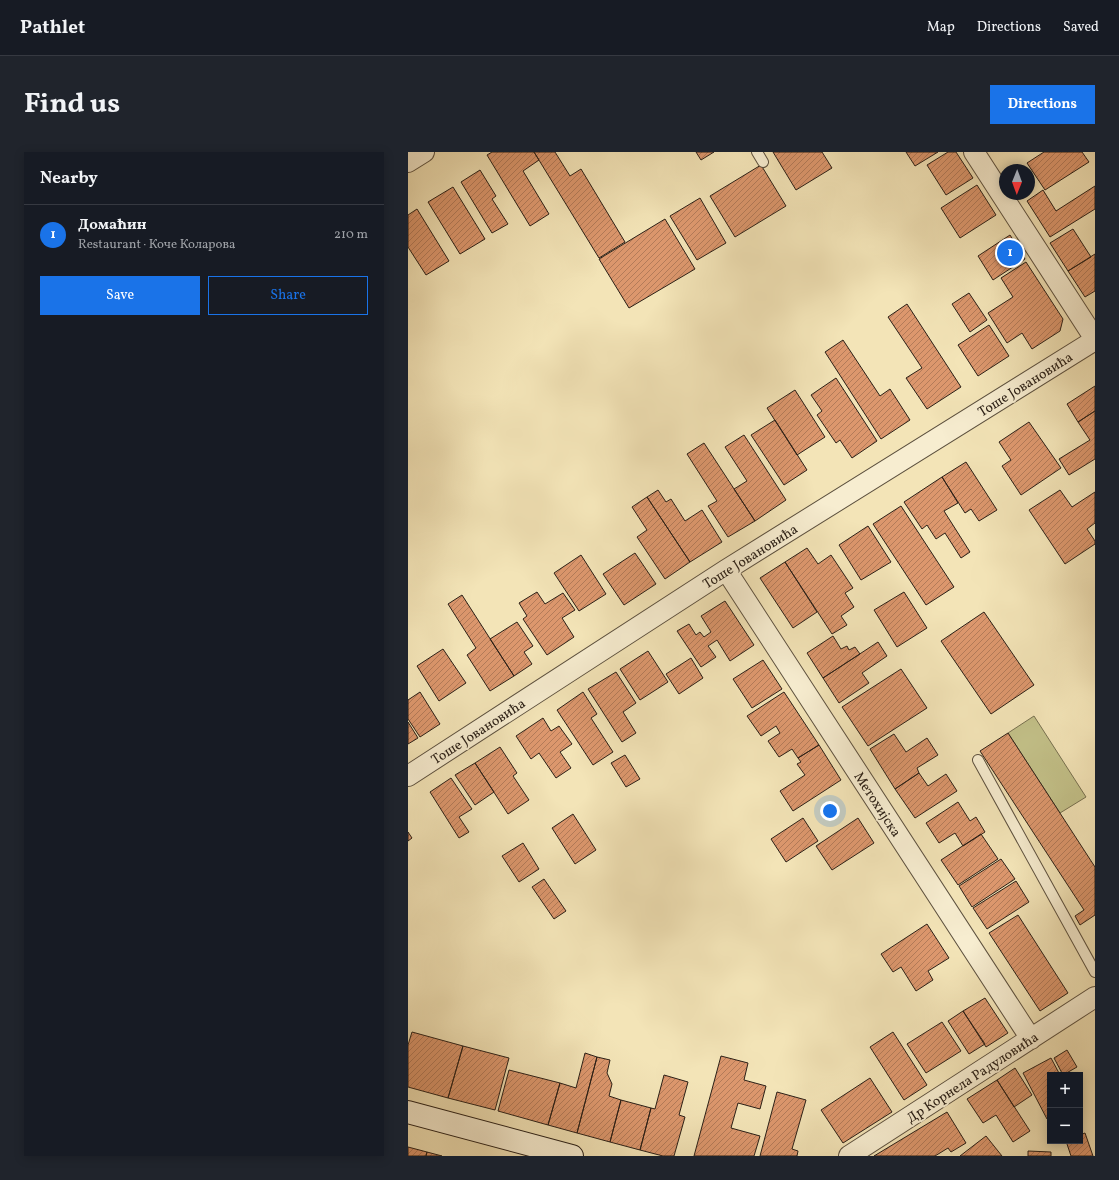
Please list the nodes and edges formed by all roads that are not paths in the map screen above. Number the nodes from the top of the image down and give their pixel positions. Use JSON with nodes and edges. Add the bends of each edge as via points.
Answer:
{"nodes":[{"id":1,"x":424,"y":152,"type":"edge"},
{"id":2,"x":757,"y":152,"type":"edge"},
{"id":3,"x":974,"y":152,"type":"edge"},
{"id":4,"x":408,"y":162,"type":"edge"},
{"id":5,"x":763,"y":162,"type":"dead end"},
{"id":6,"x":1095,"y":339,"type":"edge"},
{"id":7,"x":726,"y":570,"type":"junction"},
{"id":8,"x":978,"y":760,"type":"dead end"},
{"id":9,"x":408,"y":776,"type":"edge"},
{"id":10,"x":1095,"y":972,"type":"edge"},
{"id":11,"x":1095,"y":997,"type":"edge"},
{"id":12,"x":1031,"y":1039,"type":"junction"},
{"id":13,"x":408,"y":1112,"type":"edge"},
{"id":14,"x":572,"y":1156,"type":"edge"},
{"id":15,"x":849,"y":1156,"type":"edge"}],
"edges":[{"from":1,"to":4,"type":"street"},
{"from":2,"to":5,"type":"lane"},
{"from":3,"to":6,"type":"street"},
{"from":6,"to":7,"type":"street","name":"Тоше Јовановића"},
{"from":7,"to":9,"type":"street","name":"Тоше Јовановића"},
{"from":7,"to":12,"type":"street","name":"Метохијска"},
{"from":8,"to":10,"type":"lane"},
{"from":11,"to":12,"type":"street","name":"Др Корнела Радуловића"},
{"from":12,"to":15,"type":"street","name":"Др Корнела Радуловића"},
{"from":13,"to":14,"type":"main road"}]}
